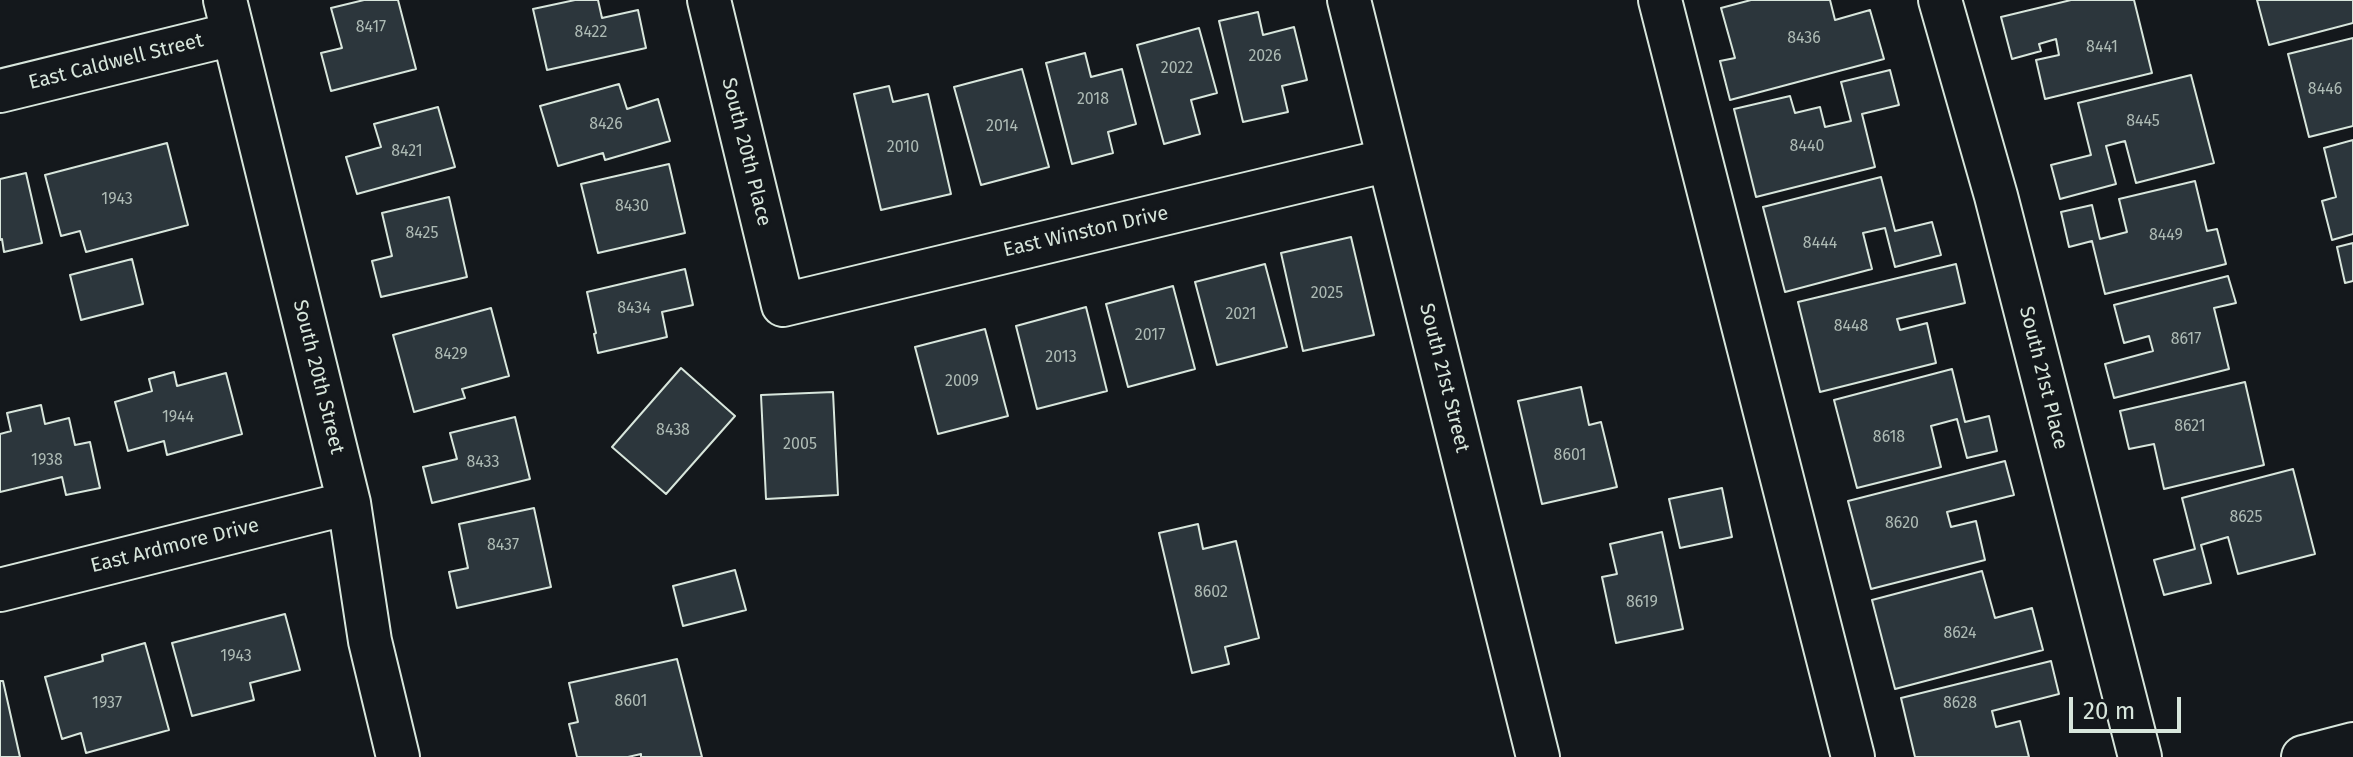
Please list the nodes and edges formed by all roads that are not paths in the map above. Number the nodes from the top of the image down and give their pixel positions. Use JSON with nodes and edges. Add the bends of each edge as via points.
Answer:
{"nodes":[{"id":1,"x":709,"y":0,"type":"edge"},
{"id":2,"x":1349,"y":0,"type":"edge"},
{"id":3,"x":1660,"y":0,"type":"edge"},
{"id":4,"x":1940,"y":0,"type":"edge"},
{"id":5,"x":229,"y":17,"type":"edge"},
{"id":6,"x":0,"y":91,"type":"edge"},
{"id":7,"x":1389,"y":160,"type":"junction"},
{"id":8,"x":783,"y":305,"type":"joint"},
{"id":9,"x":349,"y":503,"type":"junction"},
{"id":10,"x":0,"y":590,"type":"edge"},
{"id":11,"x":2353,"y":744,"type":"edge"},
{"id":12,"x":398,"y":757,"type":"edge"},
{"id":13,"x":1538,"y":757,"type":"edge"},
{"id":14,"x":1853,"y":757,"type":"edge"},
{"id":15,"x":2140,"y":757,"type":"edge"},
{"id":16,"x":2303,"y":757,"type":"edge"}],
"edges":[{"from":1,"to":8,"type":"street","name":"South 20th Place"},
{"from":2,"to":7,"type":"street","name":"South 21st Street"},
{"from":3,"to":14,"type":"street"},
{"from":4,"to":15,"type":"street","name":"South 21st Place","via":[[1996,196]]},
{"from":5,"to":6,"type":"street","name":"East Caldwell Street"},
{"from":5,"to":9,"type":"street","name":"South 20th Street"},
{"from":7,"to":8,"type":"street","name":"East Winston Drive"},
{"from":7,"to":13,"type":"street","name":"South 21st Street"},
{"from":9,"to":10,"type":"street","name":"East Ardmore Drive"},
{"from":9,"to":12,"type":"street","name":"South 20th Street","via":[[370,641]]},
{"from":11,"to":16,"type":"street"}]}
